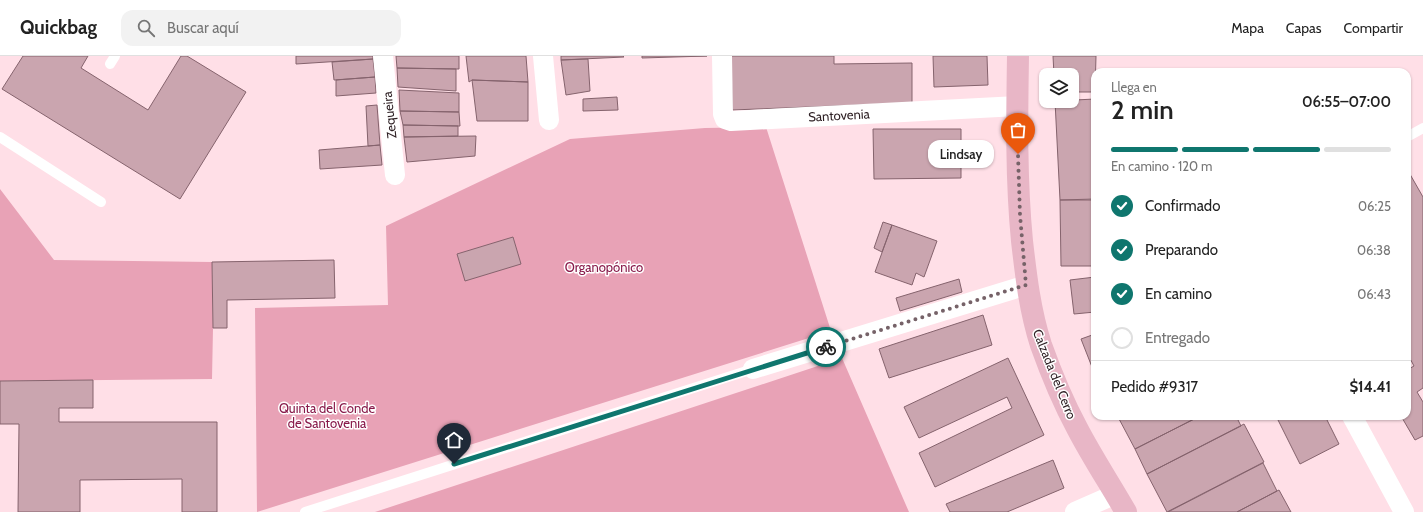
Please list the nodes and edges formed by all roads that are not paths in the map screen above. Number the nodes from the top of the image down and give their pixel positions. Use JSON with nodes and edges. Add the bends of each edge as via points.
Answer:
{"nodes":[{"id":1,"x":383,"y":56,"type":"edge"},
{"id":2,"x":543,"y":56,"type":"edge"},
{"id":3,"x":722,"y":56,"type":"edge"},
{"id":4,"x":1018,"y":56,"type":"edge"},
{"id":5,"x":1018,"y":106,"type":"junction"},
{"id":6,"x":549,"y":120,"type":"dead end"},
{"id":7,"x":1423,"y":128,"type":"edge"},
{"id":8,"x":1411,"y":135,"type":"edge"},
{"id":9,"x":0,"y":137,"type":"edge"},
{"id":10,"x":395,"y":175,"type":"dead end"},
{"id":11,"x":101,"y":202,"type":"dead end"},
{"id":12,"x":1026,"y":285,"type":"junction"},
{"id":13,"x":753,"y":369,"type":"joint"},
{"id":14,"x":1354,"y":420,"type":"edge"},
{"id":15,"x":1121,"y":503,"type":"edge"},
{"id":16,"x":305,"y":512,"type":"edge"},
{"id":17,"x":1075,"y":512,"type":"edge"},
{"id":18,"x":1404,"y":512,"type":"edge"}],
"edges":[{"from":1,"to":10,"type":"street","name":"Zequeira"},
{"from":2,"to":6,"type":"street"},
{"from":3,"to":5,"type":"street","name":"Santovenia","via":[[723,114],[725,120],[730,121]]},
{"from":4,"to":5,"type":"main road","name":"Calzada del Cerro"},
{"from":5,"to":12,"type":"main road","name":"Calzada del Cerro","via":[[1020,215]]},
{"from":7,"to":8,"type":"lane"},
{"from":9,"to":11,"type":"lane"},
{"from":12,"to":13,"type":"street"},
{"from":12,"to":15,"type":"main road","name":"Calzada del Cerro","via":[[1041,344],[1052,374],[1077,428]]},
{"from":13,"to":16,"type":"lane"},
{"from":14,"to":18,"type":"street"},
{"from":15,"to":17,"type":"street"}]}
